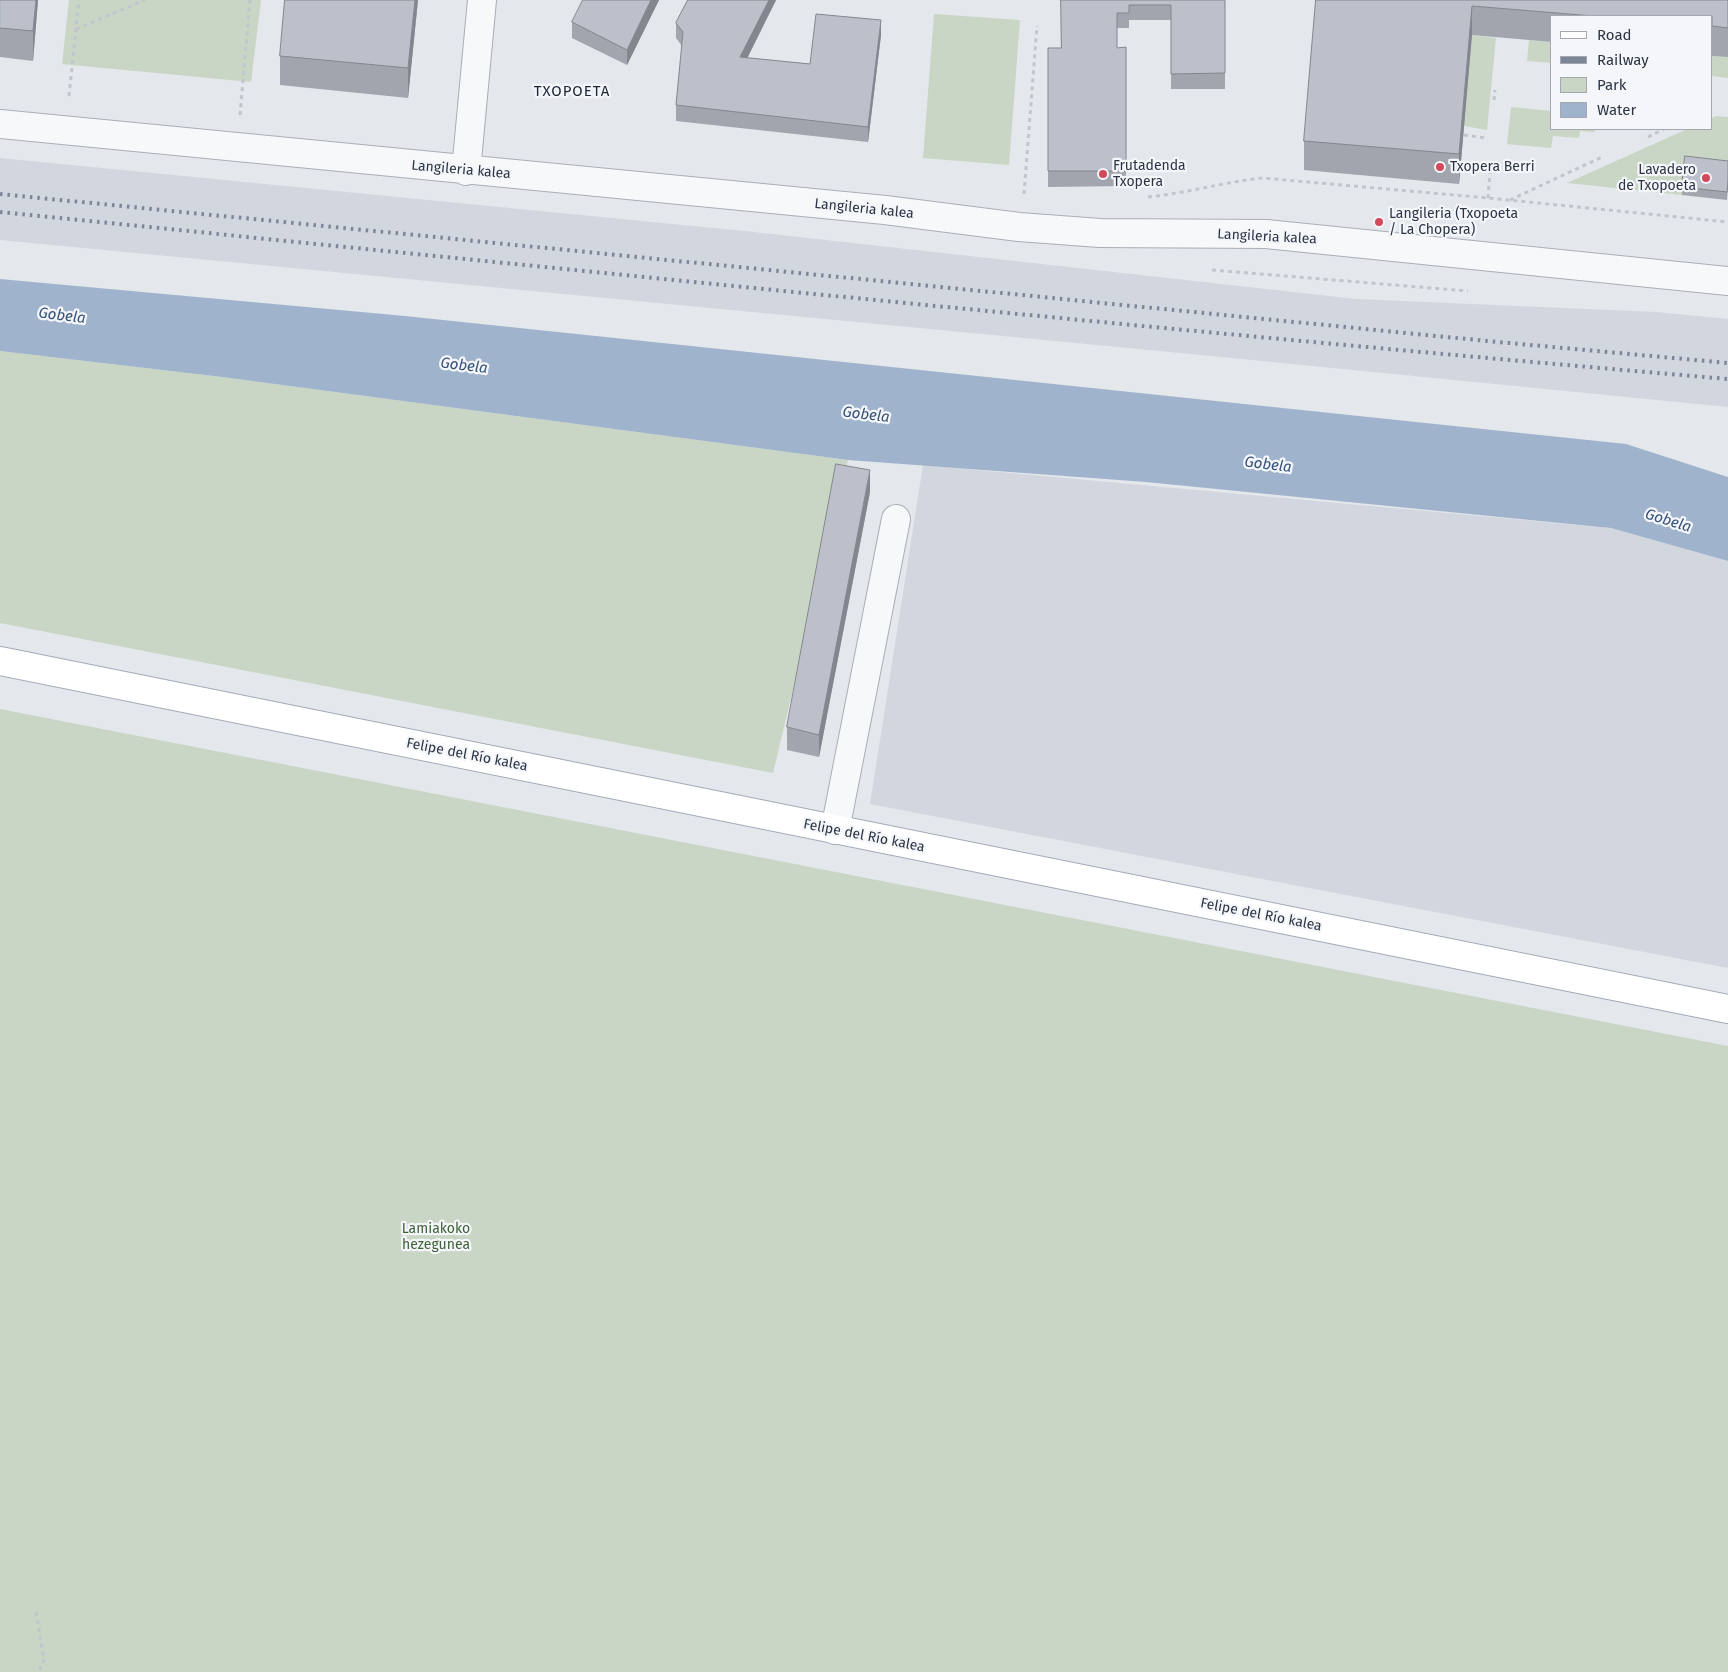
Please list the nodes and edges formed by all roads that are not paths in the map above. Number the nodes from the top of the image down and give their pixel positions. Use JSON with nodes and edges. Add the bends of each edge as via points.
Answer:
{"nodes":[{"id":1,"x":482,"y":0,"type":"edge"},
{"id":2,"x":0,"y":124,"type":"edge"},
{"id":3,"x":466,"y":171,"type":"junction"},
{"id":4,"x":1728,"y":281,"type":"edge"},
{"id":5,"x":896,"y":519,"type":"dead end"},
{"id":6,"x":0,"y":661,"type":"edge"},
{"id":7,"x":835,"y":830,"type":"junction"},
{"id":8,"x":1728,"y":1009,"type":"edge"}],
"edges":[{"from":1,"to":3,"type":"street"},
{"from":2,"to":3,"type":"street","name":"Langileria kalea"},
{"from":3,"to":4,"type":"street","name":"Langileria kalea","via":[[885,210],[1019,227],[1100,233],[1266,234]]},
{"from":5,"to":7,"type":"street"},
{"from":6,"to":7,"type":"main road","name":"Felipe del Río kalea"},
{"from":7,"to":8,"type":"main road","name":"Felipe del Río kalea"}]}
